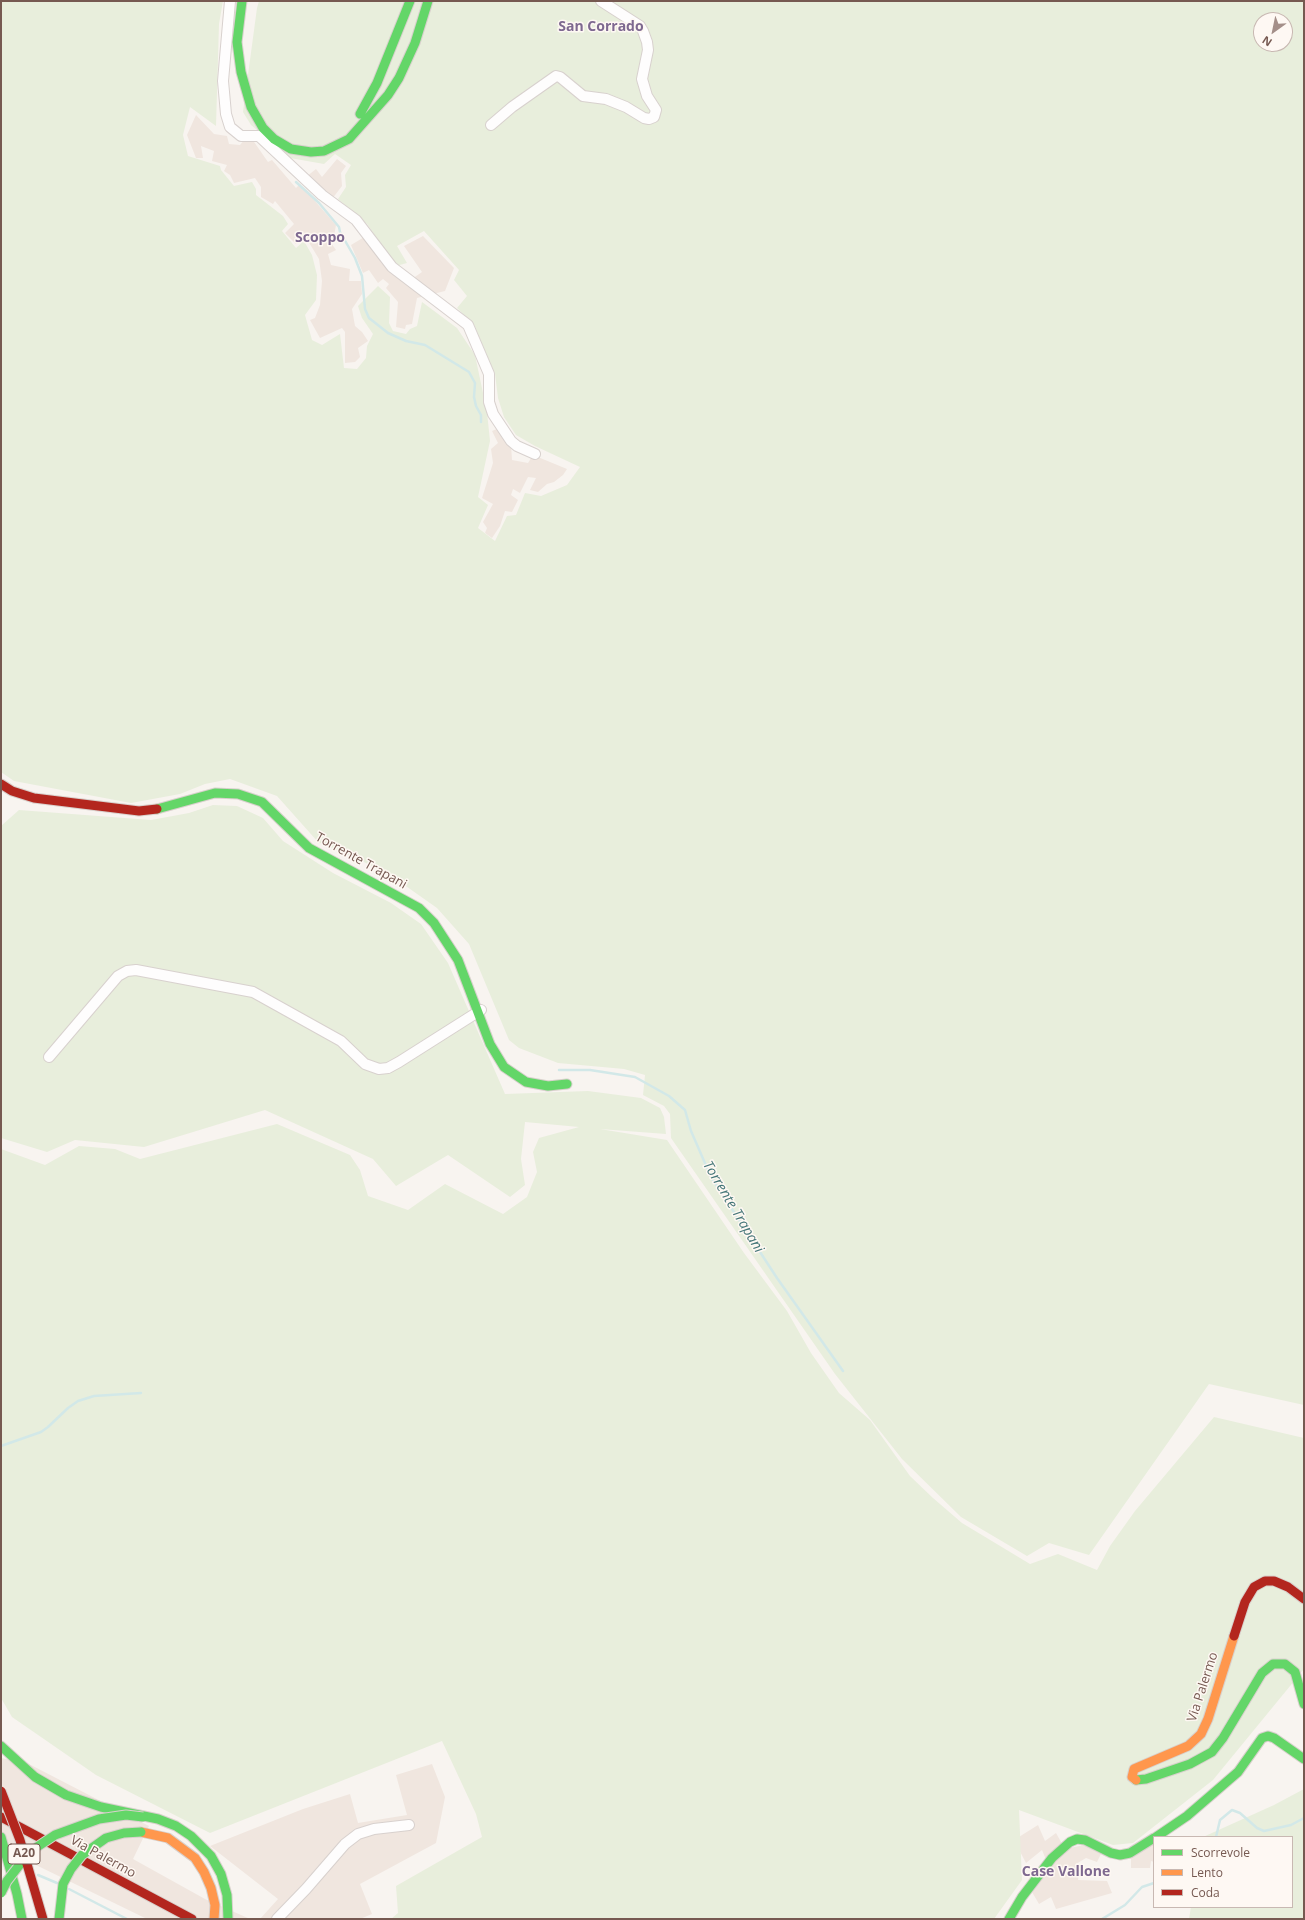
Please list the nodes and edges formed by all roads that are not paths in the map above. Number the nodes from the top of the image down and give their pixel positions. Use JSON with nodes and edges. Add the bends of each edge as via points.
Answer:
{"nodes":[{"id":1,"x":230,"y":1,"type":"edge"},
{"id":2,"x":242,"y":1,"type":"edge"},
{"id":3,"x":250,"y":1,"type":"edge"},
{"id":4,"x":400,"y":1,"type":"edge"},
{"id":5,"x":410,"y":1,"type":"edge"},
{"id":6,"x":419,"y":1,"type":"edge"},
{"id":7,"x":428,"y":1,"type":"edge"},
{"id":8,"x":601,"y":1,"type":"edge"},
{"id":9,"x":386,"y":58,"type":"junction"},
{"id":10,"x":375,"y":108,"type":"junction"},
{"id":11,"x":491,"y":125,"type":"dead end"},
{"id":12,"x":535,"y":454,"type":"dead end"},
{"id":13,"x":1,"y":780,"type":"edge"},
{"id":14,"x":1,"y":784,"type":"edge"},
{"id":15,"x":479,"y":1011,"type":"junction"},
{"id":16,"x":49,"y":1057,"type":"dead end"},
{"id":17,"x":567,"y":1084,"type":"dead end"},
{"id":18,"x":1304,"y":1599,"type":"edge"},
{"id":19,"x":1304,"y":1704,"type":"edge"},
{"id":20,"x":1,"y":1746,"type":"edge"},
{"id":21,"x":1304,"y":1759,"type":"edge"},
{"id":22,"x":1,"y":1791,"type":"edge"},
{"id":23,"x":143,"y":1817,"type":"junction"},
{"id":24,"x":1,"y":1818,"type":"edge"},
{"id":25,"x":409,"y":1825,"type":"dead end"},
{"id":26,"x":1158,"y":1836,"type":"edge"},
{"id":27,"x":1,"y":1837,"type":"edge"},
{"id":28,"x":1153,"y":1839,"type":"edge"},
{"id":29,"x":1,"y":1893,"type":"edge"},
{"id":30,"x":22,"y":1919,"type":"edge"},
{"id":31,"x":43,"y":1919,"type":"edge"},
{"id":32,"x":59,"y":1919,"type":"edge"},
{"id":33,"x":192,"y":1919,"type":"edge"},
{"id":34,"x":214,"y":1919,"type":"edge"},
{"id":35,"x":228,"y":1919,"type":"edge"},
{"id":36,"x":277,"y":1919,"type":"edge"},
{"id":37,"x":1009,"y":1919,"type":"edge"}],
"edges":[{"from":1,"to":12,"type":"street","via":[[223,81],[230,127],[241,136],[259,136],[322,195],[356,220],[392,267],[468,325],[489,374],[489,402],[493,414],[517,446]]},
{"from":2,"to":10,"type":"main road","via":[[237,42],[241,72],[252,107],[263,128],[274,139],[285,147],[297,151],[324,151],[349,139]]},
{"from":3,"to":9,"type":"main road","via":[[245,40],[253,88],[270,125],[288,140],[317,144],[344,133],[363,110]]},
{"from":4,"to":9,"type":"main road"},
{"from":5,"to":9,"type":"main road"},
{"from":6,"to":10,"type":"main road","via":[[406,41]]},
{"from":7,"to":10,"type":"main road","via":[[415,43],[398,78]]},
{"from":8,"to":11,"type":"street","via":[[640,26],[643,31],[648,50],[642,79],[647,96],[656,110],[654,117],[644,118],[606,99],[583,96],[558,76],[512,107]]},
{"from":13,"to":15,"type":"street","via":[[34,795],[138,807],[162,804],[215,789],[239,790],[264,799],[276,808],[310,845],[409,898],[430,913],[462,958]]},
{"from":14,"to":15,"type":"main road","name":"Torrente Trapani","via":[[12,791],[34,798],[139,811],[163,808],[215,793],[238,794],[262,802],[309,848],[392,892],[428,916],[445,937],[458,960]]},
{"from":15,"to":16,"type":"street","via":[[399,1062],[388,1068],[379,1068],[365,1064],[341,1041],[253,992],[136,970],[118,976]]},
{"from":15,"to":17,"type":"street","via":[[494,1045],[507,1064],[528,1077]]},
{"from":18,"to":19,"type":"main road","name":"Via Palermo","via":[[1288,1587],[1274,1581],[1265,1581],[1254,1587],[1245,1602],[1208,1720],[1201,1734],[1188,1746],[1134,1769],[1132,1777],[1138,1781],[1146,1779],[1190,1764],[1212,1752],[1224,1738],[1262,1673],[1273,1664],[1285,1664],[1295,1672]]},
{"from":20,"to":23,"type":"main road","bridge":true,"via":[[21,1766],[58,1791],[89,1804]]},
{"from":21,"to":26,"type":"main road","via":[[1274,1738],[1262,1738],[1238,1772],[1190,1813]]},
{"from":22,"to":31,"type":"main road","number":"A20","bridge":true,"via":[[20,1840]]},
{"from":23,"to":29,"type":"main road","bridge":true,"via":[[111,1816],[55,1835],[37,1847],[21,1863]]},
{"from":23,"to":35,"type":"main road","via":[[158,1819],[176,1826],[205,1849],[225,1885]]},
{"from":24,"to":33,"type":"main road","name":"Via Palermo"},
{"from":25,"to":36,"type":"street","via":[[374,1829],[358,1834],[345,1844]]},
{"from":27,"to":30,"type":"main road","number":"A20"},
{"from":28,"to":37,"type":"main road","via":[[1130,1853],[1120,1855],[1111,1854],[1081,1839],[1065,1845],[1040,1872]]},
{"from":32,"to":34,"type":"main road","bridge":true,"via":[[63,1884],[70,1869],[82,1855],[106,1838],[141,1832],[168,1838],[195,1858],[212,1888]]}]}
